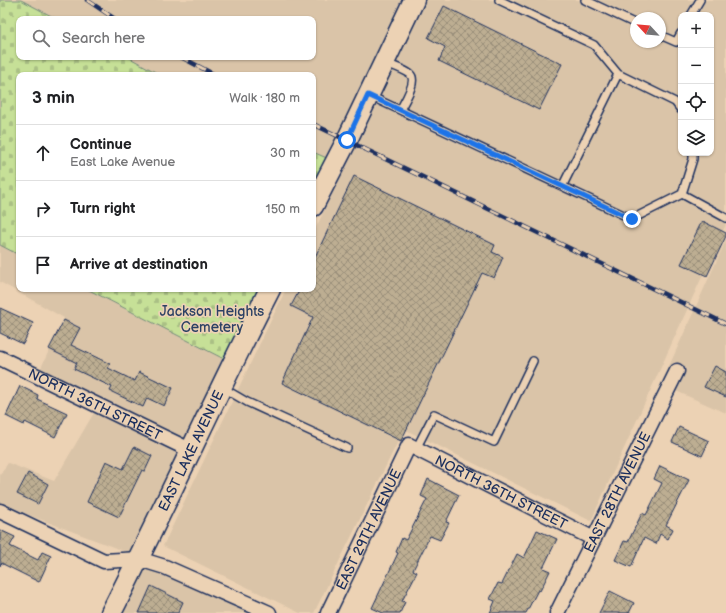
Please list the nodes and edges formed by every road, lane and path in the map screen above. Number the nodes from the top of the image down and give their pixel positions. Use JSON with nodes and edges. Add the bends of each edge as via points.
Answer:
{"nodes":[{"id":1,"x":414,"y":0,"type":"edge"},
{"id":2,"x":499,"y":0,"type":"edge"},
{"id":3,"x":585,"y":0,"type":"edge"},
{"id":4,"x":700,"y":0,"type":"edge"},
{"id":5,"x":693,"y":12,"type":"edge"},
{"id":6,"x":630,"y":21,"type":"edge"},
{"id":7,"x":666,"y":38,"type":"edge"},
{"id":8,"x":678,"y":38,"type":"edge"},
{"id":9,"x":384,"y":62,"type":"junction"},
{"id":10,"x":618,"y":74,"type":"junction"},
{"id":11,"x":368,"y":95,"type":"junction"},
{"id":12,"x":678,"y":106,"type":"edge"},
{"id":13,"x":400,"y":110,"type":"junction"},
{"id":14,"x":693,"y":156,"type":"edge"},
{"id":15,"x":563,"y":185,"type":"junction"},
{"id":16,"x":682,"y":194,"type":"junction"},
{"id":17,"x":316,"y":200,"type":"edge"},
{"id":18,"x":726,"y":218,"type":"edge"},
{"id":19,"x":268,"y":292,"type":"edge"},
{"id":20,"x":0,"y":358,"type":"edge"},
{"id":21,"x":533,"y":361,"type":"dead end"},
{"id":22,"x":677,"y":371,"type":"dead end"},
{"id":23,"x":221,"y":387,"type":"junction"},
{"id":24,"x":413,"y":447,"type":"junction"},
{"id":25,"x":347,"y":448,"type":"dead end"},
{"id":26,"x":190,"y":450,"type":"junction"},
{"id":27,"x":0,"y":511,"type":"edge"},
{"id":28,"x":594,"y":539,"type":"junction"},
{"id":29,"x":139,"y":559,"type":"junction"},
{"id":30,"x":111,"y":613,"type":"edge"},
{"id":31,"x":269,"y":613,"type":"edge"},
{"id":32,"x":328,"y":613,"type":"edge"},
{"id":33,"x":557,"y":613,"type":"edge"}],
"edges":[{"from":1,"to":9,"type":"street"},
{"from":2,"to":10,"type":"lane","via":[[594,45]]},
{"from":3,"to":6,"type":"lane"},
{"from":4,"to":5,"type":"lane"},
{"from":7,"to":8,"type":"lane","via":[[676,42]]},
{"from":9,"to":11,"type":"street"},
{"from":9,"to":13,"type":"lane","via":[[412,78],[413,84]]},
{"from":10,"to":12,"type":"lane","via":[[675,102]]},
{"from":10,"to":15,"type":"lane"},
{"from":11,"to":13,"type":"lane"},
{"from":11,"to":17,"type":"street"},
{"from":13,"to":15,"type":"lane"},
{"from":14,"to":16,"type":"lane"},
{"from":15,"to":16,"type":"lane","via":[[632,219]]},
{"from":16,"to":18,"type":"lane"},
{"from":19,"to":23,"type":"street","name":"EAST LAKE AVENUE"},
{"from":20,"to":26,"type":"street","name":"NORTH 36TH STREET"},
{"from":21,"to":24,"type":"lane","via":[[494,442],[434,414]]},
{"from":22,"to":28,"type":"street","name":"EAST 28TH AVENUE"},
{"from":23,"to":25,"type":"lane","via":[[247,402]]},
{"from":23,"to":26,"type":"street","name":"EAST LAKE AVENUE"},
{"from":24,"to":28,"type":"street","name":"NORTH 36TH STREET"},
{"from":24,"to":32,"type":"street","name":"EAST 29TH AVENUE"},
{"from":26,"to":29,"type":"street","name":"EAST LAKE AVENUE"},
{"from":27,"to":29,"type":"street","via":[[104,561]]},
{"from":28,"to":33,"type":"street","name":"EAST 28TH AVENUE"},
{"from":29,"to":30,"type":"street","name":"EAST LAKE AVENUE"},
{"from":29,"to":31,"type":"street","via":[[165,567]]}]}
